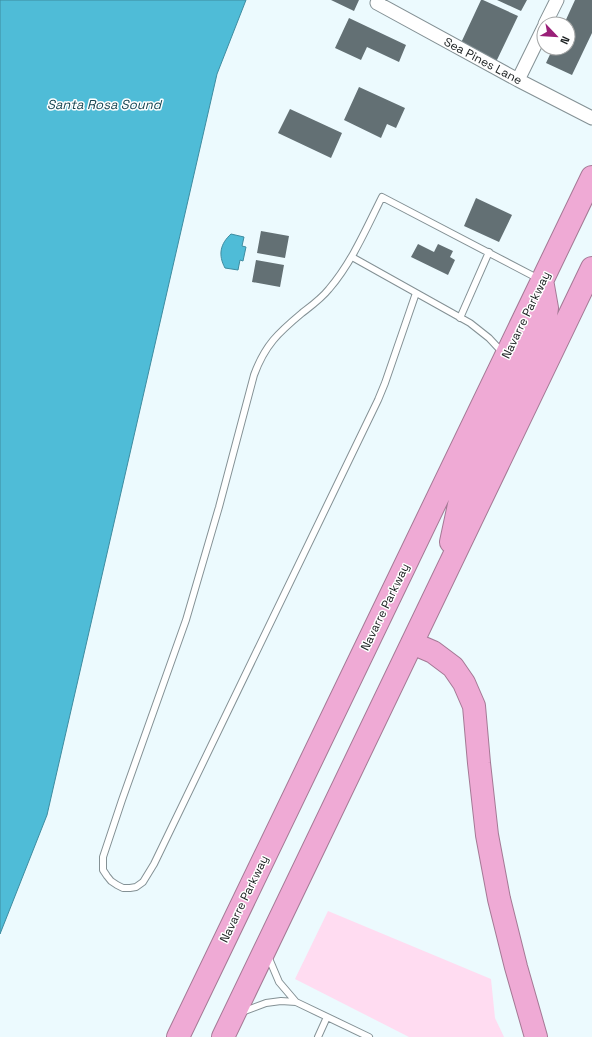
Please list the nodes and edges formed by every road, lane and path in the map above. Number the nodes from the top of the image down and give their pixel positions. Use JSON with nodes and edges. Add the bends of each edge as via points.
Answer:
{"nodes":[{"id":1,"x":379,"y":0,"type":"edge"},
{"id":2,"x":557,"y":0,"type":"edge"},
{"id":3,"x":549,"y":16,"type":"edge"},
{"id":4,"x":536,"y":43,"type":"edge"},
{"id":5,"x":518,"y":80,"type":"junction"},
{"id":6,"x":592,"y":118,"type":"edge"},
{"id":7,"x":592,"y":177,"type":"edge"},
{"id":8,"x":489,"y":252,"type":"junction"},
{"id":9,"x":352,"y":257,"type":"junction"},
{"id":10,"x":592,"y":268,"type":"edge"},
{"id":11,"x":542,"y":280,"type":"junction"},
{"id":12,"x":416,"y":293,"type":"junction"},
{"id":13,"x":460,"y":318,"type":"junction"},
{"id":14,"x":506,"y":356,"type":"junction"},
{"id":15,"x":444,"y":576,"type":"junction"},
{"id":16,"x":412,"y":643,"type":"junction"},
{"id":17,"x":265,"y":949,"type":"junction"},
{"id":18,"x":296,"y":1002,"type":"junction"},
{"id":19,"x":233,"y":1016,"type":"junction"},
{"id":20,"x":327,"y":1017,"type":"junction"},
{"id":21,"x":178,"y":1037,"type":"edge"},
{"id":22,"x":223,"y":1037,"type":"edge"},
{"id":23,"x":318,"y":1037,"type":"edge"},
{"id":24,"x":369,"y":1037,"type":"edge"},
{"id":25,"x":536,"y":1037,"type":"edge"}],
"edges":[{"from":1,"to":5,"type":"street","name":"Sea Pines Lane","via":[[377,3]]},
{"from":2,"to":3,"type":"street"},
{"from":4,"to":5,"type":"street"},
{"from":5,"to":6,"type":"street","name":"Sea Pines Lane"},
{"from":7,"to":11,"type":"highway","name":"Navarre Parkway"},
{"from":8,"to":9,"type":"lane","via":[[382,197]]},
{"from":8,"to":11,"type":"lane"},
{"from":8,"to":13,"type":"lane"},
{"from":9,"to":12,"type":"lane"},
{"from":9,"to":12,"type":"lane","via":[[328,291],[272,341],[259,362],[186,620],[103,857],[103,870],[111,881],[123,888],[136,887],[143,882],[154,864],[378,400]]},
{"from":10,"to":15,"type":"highway"},
{"from":11,"to":14,"type":"highway","name":"Navarre Parkway"},
{"from":11,"to":15,"type":"highway","via":[[547,308],[544,324],[460,500]]},
{"from":12,"to":13,"type":"lane"},
{"from":13,"to":14,"type":"lane","via":[[489,338]]},
{"from":14,"to":21,"type":"highway","name":"Navarre Parkway"},
{"from":15,"to":16,"type":"highway"},
{"from":16,"to":17,"type":"highway"},
{"from":16,"to":25,"type":"highway","via":[[433,652],[453,667],[464,683],[474,706],[487,835],[499,899]]},
{"from":17,"to":18,"type":"lane","via":[[279,982]]},
{"from":17,"to":19,"type":"highway"},
{"from":18,"to":19,"type":"lane","via":[[266,1003]]},
{"from":18,"to":20,"type":"lane"},
{"from":19,"to":22,"type":"highway"},
{"from":20,"to":23,"type":"lane"},
{"from":20,"to":24,"type":"lane"}]}
